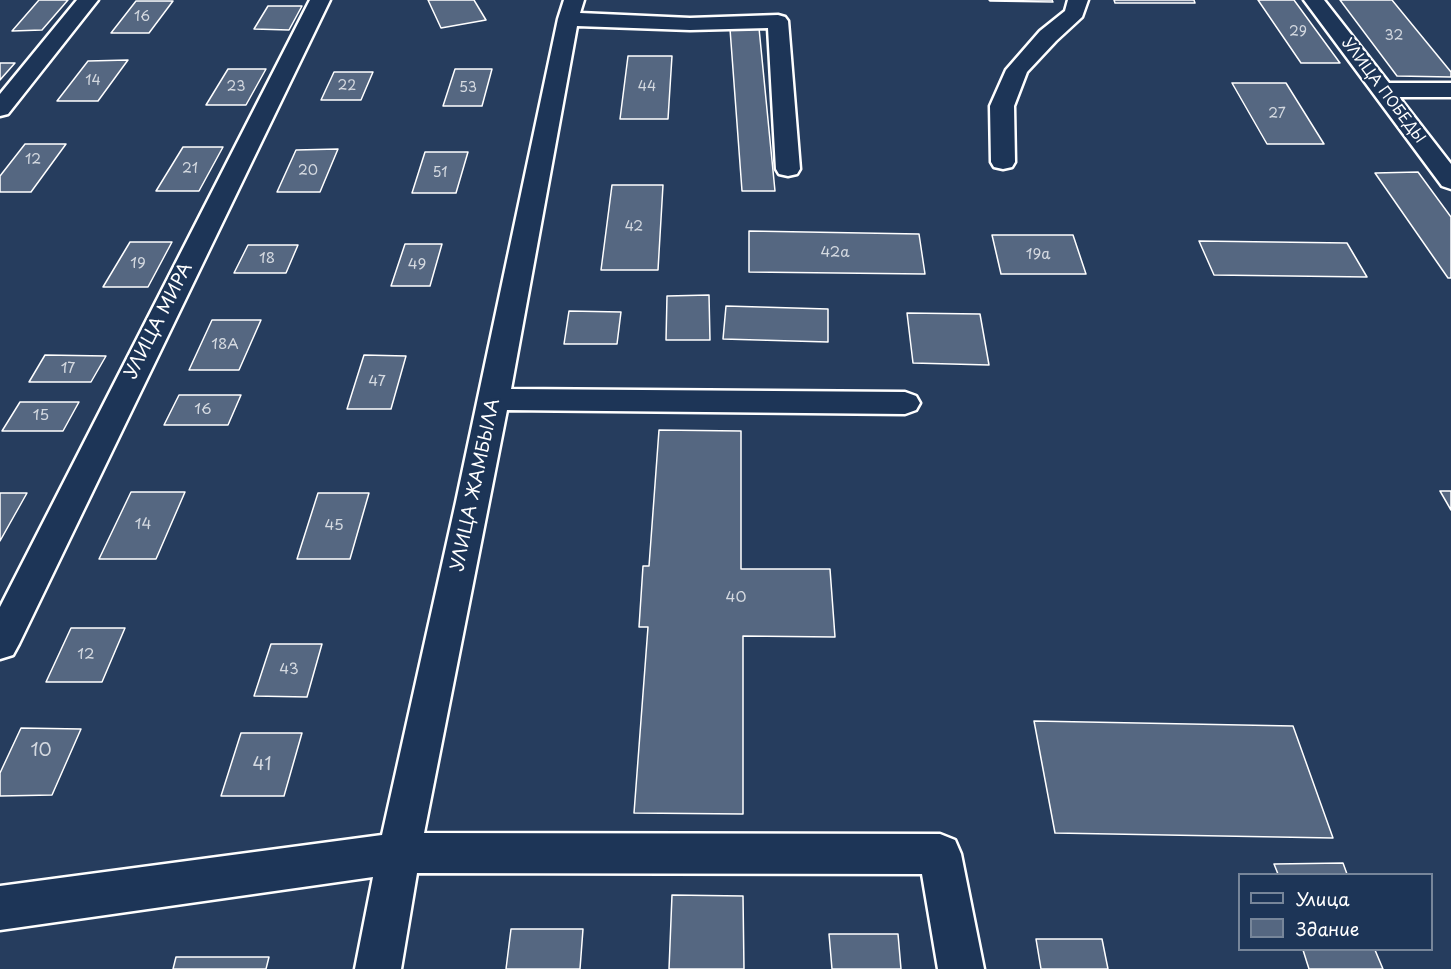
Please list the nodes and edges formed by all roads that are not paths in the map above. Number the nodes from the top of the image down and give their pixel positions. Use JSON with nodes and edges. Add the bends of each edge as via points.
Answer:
{"nodes":[{"id":1,"x":88,"y":0,"type":"edge"},
{"id":2,"x":320,"y":0,"type":"edge"},
{"id":3,"x":1078,"y":0,"type":"edge"},
{"id":4,"x":1314,"y":0,"type":"edge"},
{"id":5,"x":571,"y":10,"type":"edge"},
{"id":6,"x":1382,"y":90,"type":"junction"},
{"id":7,"x":1451,"y":90,"type":"edge"},
{"id":8,"x":0,"y":109,"type":"edge"},
{"id":9,"x":1003,"y":162,"type":"dead end"},
{"id":10,"x":788,"y":169,"type":"dead end"},
{"id":11,"x":1451,"y":181,"type":"edge"},
{"id":12,"x":494,"y":399,"type":"junction"},
{"id":13,"x":905,"y":403,"type":"dead end"},
{"id":14,"x":0,"y":644,"type":"edge"},
{"id":15,"x":399,"y":853,"type":"junction"},
{"id":16,"x":0,"y":908,"type":"edge"},
{"id":17,"x":378,"y":969,"type":"edge"},
{"id":18,"x":961,"y":969,"type":"edge"}],
"edges":[{"from":1,"to":8,"type":"street"},
{"from":2,"to":14,"type":"street","name":"УЛИЦА МИРА"},
{"from":3,"to":9,"type":"street","via":[[1075,13],[1017,70],[1002,106]]},
{"from":4,"to":6,"type":"street","name":"УЛИЦА ПОБЕДЫ"},
{"from":5,"to":10,"type":"street","via":[[690,24],[778,21]]},
{"from":5,"to":12,"type":"street","name":"УЛИЦА ЖАМБЫЛА"},
{"from":6,"to":7,"type":"street"},
{"from":6,"to":11,"type":"street","name":"УЛИЦА ПОБЕДЫ"},
{"from":12,"to":13,"type":"street"},
{"from":12,"to":15,"type":"street","name":"УЛИЦА ЖАМБЫЛА"},
{"from":15,"to":16,"type":"street"},
{"from":15,"to":17,"type":"street","name":"УЛИЦА ЖАМБЫЛА"},
{"from":15,"to":18,"type":"street","via":[[940,854]]}]}
